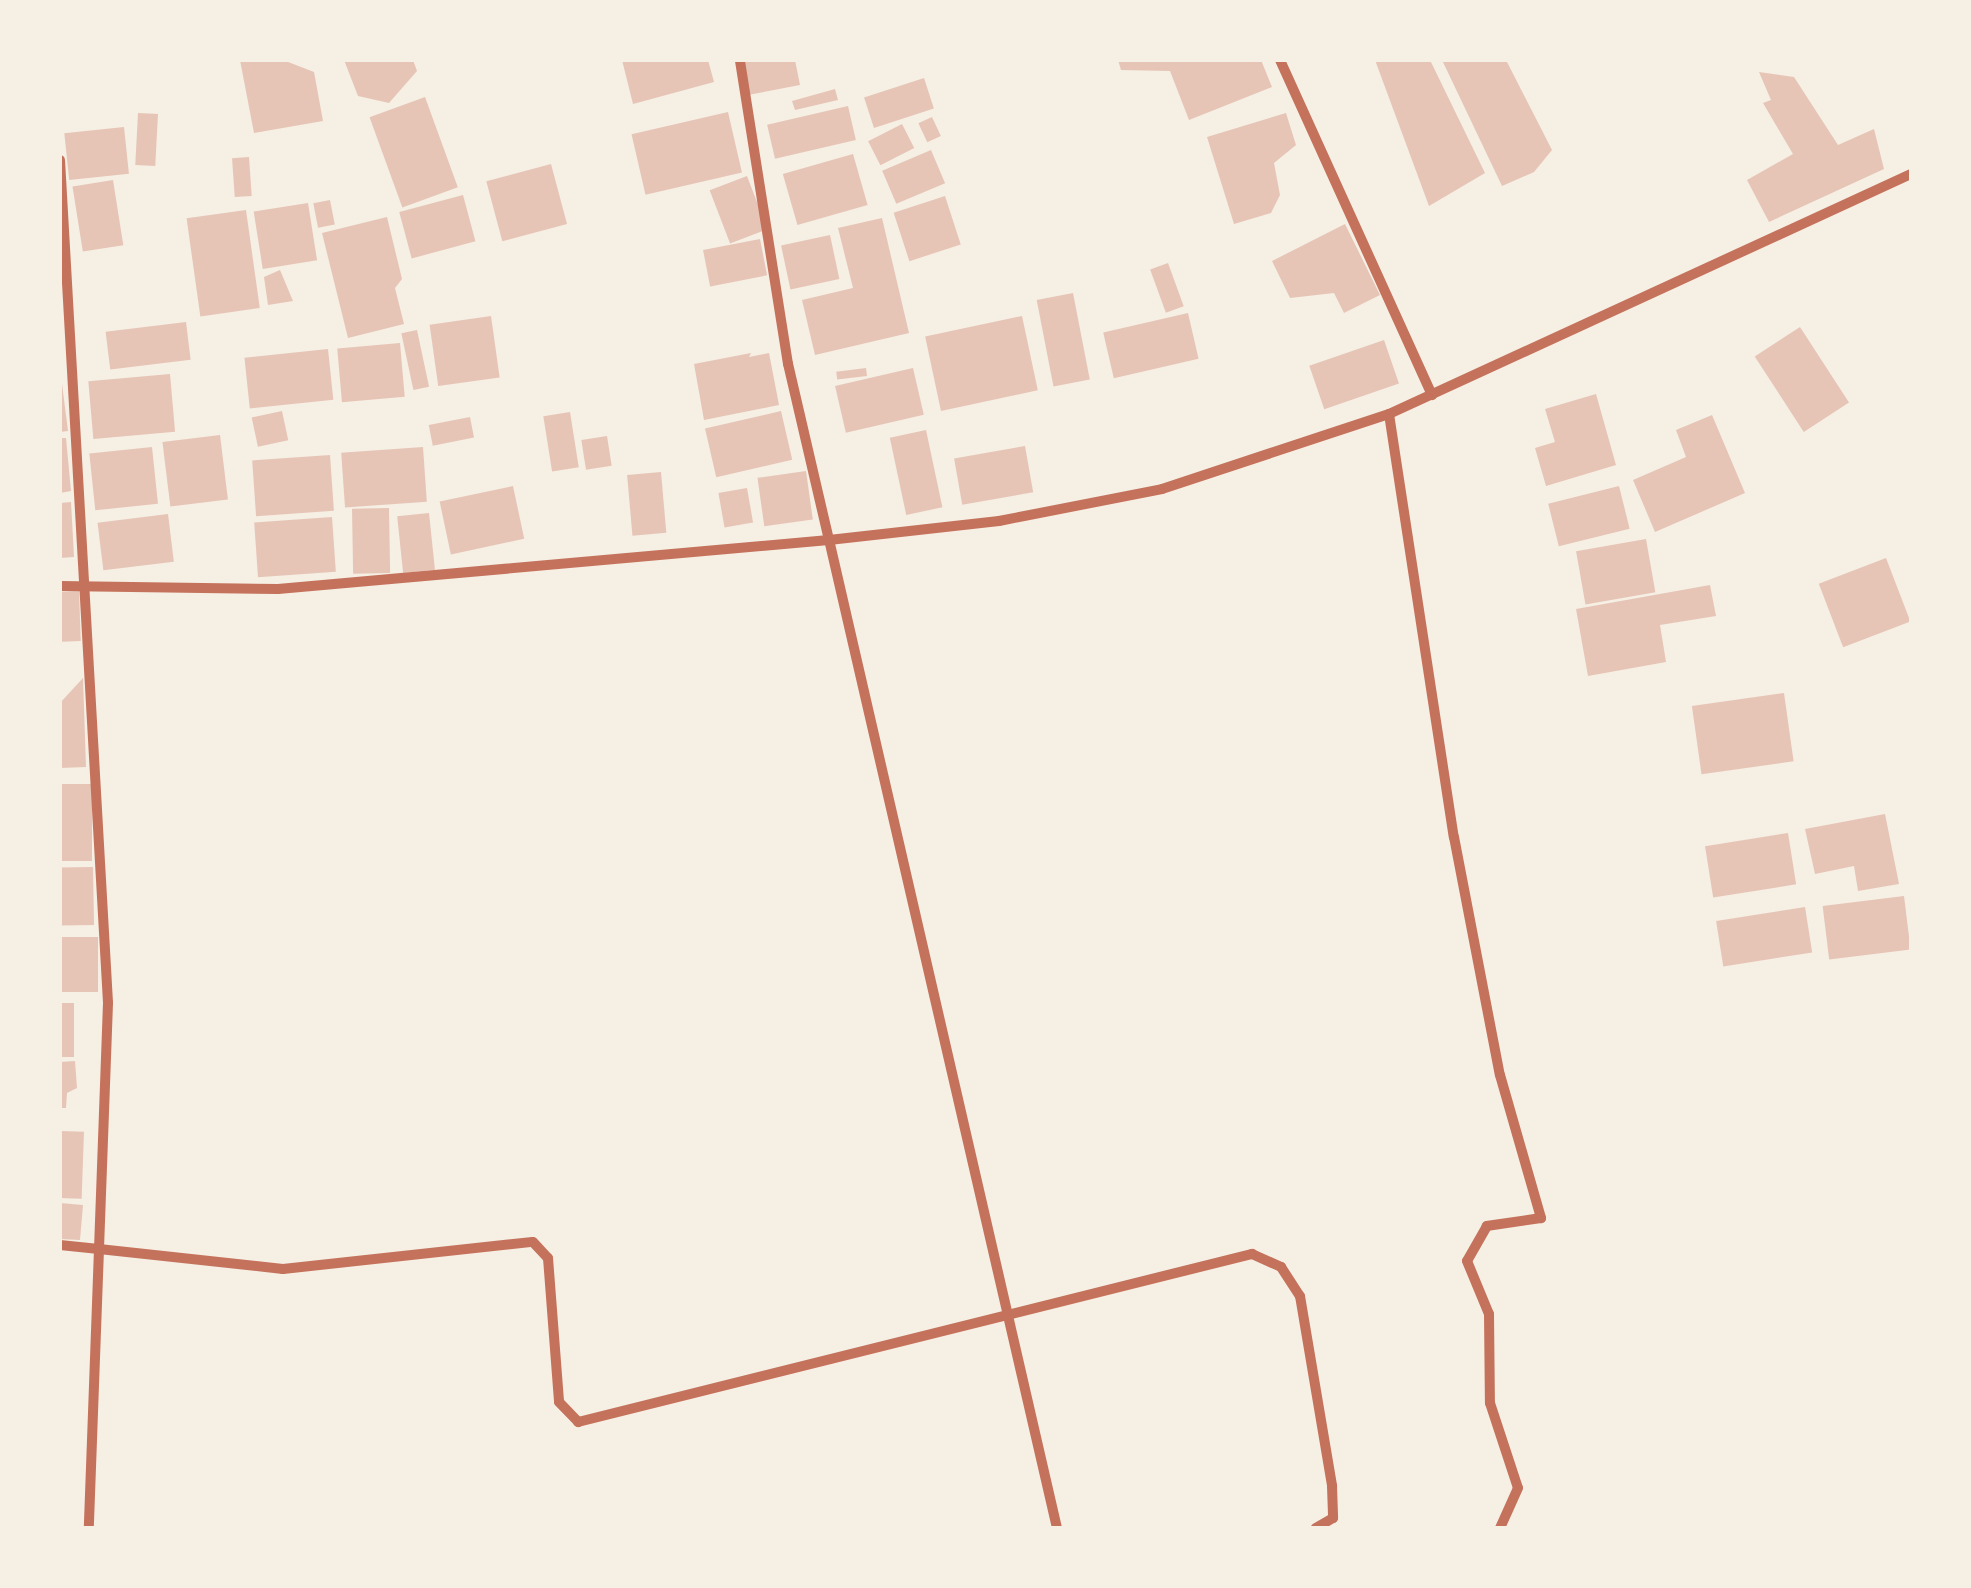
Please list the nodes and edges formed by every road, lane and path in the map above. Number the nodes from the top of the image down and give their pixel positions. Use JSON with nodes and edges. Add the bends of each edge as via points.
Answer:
{"nodes":[{"id":1,"x":740,"y":60,"type":"edge"},
{"id":2,"x":1280,"y":60,"type":"edge"},
{"id":3,"x":60,"y":160,"type":"edge"},
{"id":4,"x":1911,"y":174,"type":"edge"},
{"id":5,"x":1432,"y":395,"type":"junction"},
{"id":6,"x":1389,"y":414,"type":"junction"},
{"id":7,"x":829,"y":540,"type":"junction"},
{"id":8,"x":60,"y":586,"type":"edge"},
{"id":9,"x":86,"y":586,"type":"junction"},
{"id":10,"x":60,"y":1245,"type":"edge"},
{"id":11,"x":98,"y":1250,"type":"junction"},
{"id":12,"x":1005,"y":1310,"type":"junction"},
{"id":13,"x":88,"y":1528,"type":"edge"},
{"id":14,"x":1056,"y":1528,"type":"edge"},
{"id":15,"x":1316,"y":1528,"type":"edge"},
{"id":16,"x":1500,"y":1528,"type":"edge"}],
"edges":[{"from":1,"to":7,"type":"street","via":[[788,364]]},
{"from":2,"to":5,"type":"street"},
{"from":3,"to":9,"type":"street"},
{"from":4,"to":5,"type":"street"},
{"from":5,"to":6,"type":"street"},
{"from":6,"to":7,"type":"street","via":[[1162,489],[999,521]]},
{"from":6,"to":16,"type":"street","via":[[1454,837],[1500,1075],[1541,1218],[1487,1226],[1467,1262],[1489,1314],[1490,1403],[1518,1488]]},
{"from":7,"to":9,"type":"street","via":[[278,589]]},
{"from":7,"to":12,"type":"street"},
{"from":8,"to":9,"type":"street"},
{"from":9,"to":11,"type":"street","via":[[108,1004]]},
{"from":10,"to":11,"type":"street"},
{"from":11,"to":12,"type":"street","via":[[282,1269],[533,1242],[548,1258],[558,1402],[578,1422]]},
{"from":11,"to":13,"type":"street"},
{"from":12,"to":14,"type":"street"},
{"from":12,"to":15,"type":"street","via":[[1252,1254],[1282,1266],[1300,1296],[1332,1486],[1332,1518]]}]}
